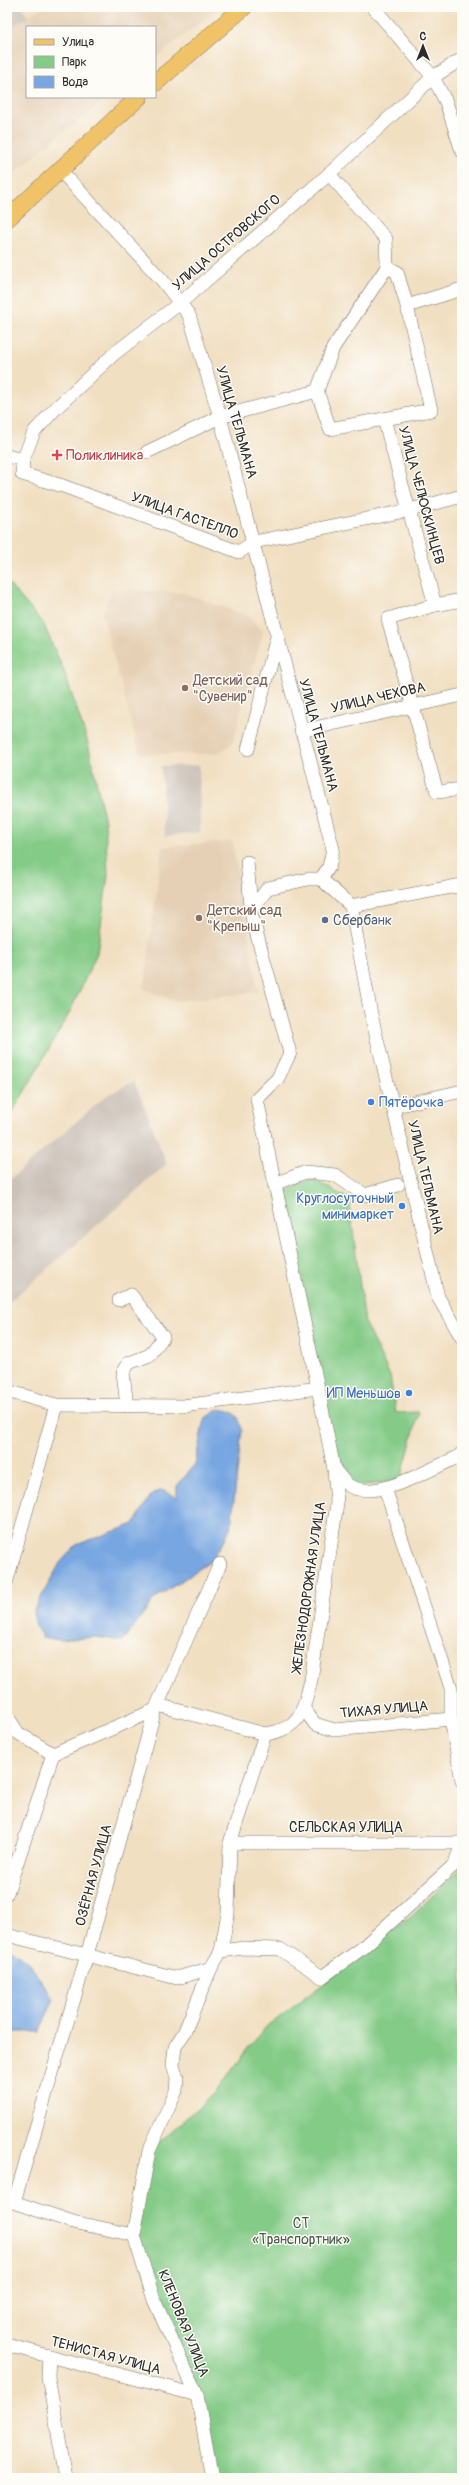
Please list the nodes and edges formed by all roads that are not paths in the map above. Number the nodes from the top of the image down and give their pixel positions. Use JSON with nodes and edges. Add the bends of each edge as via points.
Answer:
{"nodes":[{"id":1,"x":244,"y":7,"type":"edge"},
{"id":2,"x":373,"y":7,"type":"edge"},
{"id":3,"x":462,"y":59,"type":"edge"},
{"id":4,"x":433,"y":77,"type":"junction"},
{"id":5,"x":156,"y":82,"type":"edge"},
{"id":6,"x":138,"y":98,"type":"edge"},
{"id":7,"x":462,"y":151,"type":"edge"},
{"id":8,"x":59,"y":170,"type":"junction"},
{"id":9,"x":329,"y":174,"type":"junction"},
{"id":10,"x":7,"y":219,"type":"edge"},
{"id":11,"x":387,"y":267,"type":"junction"},
{"id":12,"x":462,"y":289,"type":"edge"},
{"id":13,"x":180,"y":303,"type":"junction"},
{"id":14,"x":407,"y":306,"type":"junction"},
{"id":15,"x":317,"y":391,"type":"junction"},
{"id":16,"x":220,"y":417,"type":"junction"},
{"id":17,"x":384,"y":419,"type":"junction"},
{"id":18,"x":147,"y":452,"type":"dead end"},
{"id":19,"x":7,"y":456,"type":"edge"},
{"id":20,"x":23,"y":460,"type":"junction"},
{"id":21,"x":462,"y":496,"type":"edge"},
{"id":22,"x":410,"y":510,"type":"junction"},
{"id":23,"x":254,"y":542,"type":"junction"},
{"id":24,"x":462,"y":600,"type":"edge"},
{"id":25,"x":435,"y":605,"type":"junction"},
{"id":26,"x":277,"y":638,"type":"junction"},
{"id":27,"x":462,"y":695,"type":"edge"},
{"id":28,"x":414,"y":706,"type":"junction"},
{"id":29,"x":301,"y":731,"type":"junction"},
{"id":30,"x":248,"y":749,"type":"dead end"},
{"id":31,"x":462,"y":789,"type":"edge"},
{"id":32,"x":247,"y":862,"type":"dead end"},
{"id":33,"x":321,"y":880,"type":"junction"},
{"id":34,"x":462,"y":885,"type":"edge"},
{"id":35,"x":352,"y":906,"type":"junction"},
{"id":36,"x":252,"y":909,"type":"junction"},
{"id":37,"x":462,"y":1091,"type":"edge"},
{"id":38,"x":392,"y":1107,"type":"junction"},
{"id":39,"x":274,"y":1184,"type":"junction"},
{"id":40,"x":398,"y":1185,"type":"dead end"},
{"id":41,"x":119,"y":1300,"type":"dead end"},
{"id":42,"x":462,"y":1338,"type":"edge"},
{"id":43,"x":318,"y":1388,"type":"junction"},
{"id":44,"x":7,"y":1391,"type":"edge"},
{"id":45,"x":56,"y":1405,"type":"junction"},
{"id":46,"x":127,"y":1406,"type":"junction"},
{"id":47,"x":462,"y":1453,"type":"edge"},
{"id":48,"x":334,"y":1469,"type":"junction"},
{"id":49,"x":385,"y":1488,"type":"junction"},
{"id":50,"x":220,"y":1564,"type":"dead end"},
{"id":51,"x":7,"y":1580,"type":"edge"},
{"id":52,"x":156,"y":1707,"type":"junction"},
{"id":53,"x":304,"y":1709,"type":"junction"},
{"id":54,"x":7,"y":1716,"type":"edge"},
{"id":55,"x":451,"y":1719,"type":"junction"},
{"id":56,"x":265,"y":1734,"type":"junction"},
{"id":57,"x":53,"y":1754,"type":"junction"},
{"id":58,"x":462,"y":1781,"type":"edge"},
{"id":59,"x":230,"y":1843,"type":"junction"},
{"id":60,"x":462,"y":1844,"type":"edge"},
{"id":61,"x":7,"y":1893,"type":"edge"},
{"id":62,"x":7,"y":1935,"type":"edge"},
{"id":63,"x":221,"y":1951,"type":"junction"},
{"id":64,"x":88,"y":1955,"type":"junction"},
{"id":65,"x":211,"y":1968,"type":"junction"},
{"id":66,"x":10,"y":2201,"type":"edge"},
{"id":67,"x":134,"y":2235,"type":"junction"},
{"id":68,"x":7,"y":2344,"type":"edge"},
{"id":69,"x":49,"y":2356,"type":"junction"},
{"id":70,"x":197,"y":2395,"type":"junction"},
{"id":71,"x":66,"y":2478,"type":"edge"},
{"id":72,"x":212,"y":2478,"type":"edge"}],
"edges":[{"from":1,"to":5,"type":"main road"},
{"from":2,"to":4,"type":"street"},
{"from":3,"to":4,"type":"street","name":"УЛИЦА ОСТРОВСКОГО"},
{"from":4,"to":7,"type":"street","via":[[446,102]]},
{"from":4,"to":9,"type":"street","name":"УЛИЦА ОСТРОВСКОГО"},
{"from":6,"to":8,"type":"main road"},
{"from":8,"to":10,"type":"main road"},
{"from":8,"to":13,"type":"street","name":"УЛИЦА ТЕЛЬМАНА","via":[[162,280]]},
{"from":9,"to":11,"type":"street","via":[[386,239]]},
{"from":9,"to":13,"type":"street","name":"УЛИЦА ОСТРОВСКОГО"},
{"from":11,"to":14,"type":"street","name":"УЛИЦА ЧЕЛЮСКИНЦЕВ","via":[[396,272]]},
{"from":11,"to":15,"type":"street","via":[[333,348]]},
{"from":12,"to":14,"type":"street"},
{"from":13,"to":16,"type":"street","name":"УЛИЦА ТЕЛЬМАНА","via":[[189,314]]},
{"from":13,"to":20,"type":"street","name":"УЛИЦА ОСТРОВСКОГО","via":[[116,353],[55,409],[34,432]]},
{"from":14,"to":17,"type":"street","name":"УЛИЦА ЧЕЛЮСКИНЦЕВ","via":[[431,410]]},
{"from":15,"to":16,"type":"street"},
{"from":15,"to":17,"type":"street","via":[[330,430]]},
{"from":16,"to":18,"type":"street"},
{"from":16,"to":23,"type":"street","name":"УЛИЦА ТЕЛЬМАНА"},
{"from":17,"to":22,"type":"street","name":"УЛИЦА ЧЕЛЮСКИНЦЕВ"},
{"from":19,"to":20,"type":"street"},
{"from":20,"to":23,"type":"street","name":"УЛИЦА ГАСТЕЛЛО","via":[[22,474],[63,486],[239,552]]},
{"from":21,"to":22,"type":"street","name":"УЛИЦА ГАСТЕЛЛО"},
{"from":22,"to":23,"type":"street","name":"УЛИЦА ГАСТЕЛЛО"},
{"from":22,"to":25,"type":"street","name":"УЛИЦА ЧЕЛЮСКИНЦЕВ"},
{"from":23,"to":26,"type":"street","name":"УЛИЦА ТЕЛЬМАНА"},
{"from":24,"to":25,"type":"street"},
{"from":25,"to":28,"type":"street","via":[[388,619]]},
{"from":26,"to":29,"type":"street","name":"УЛИЦА ТЕЛЬМАНА"},
{"from":26,"to":30,"type":"street"},
{"from":27,"to":28,"type":"street","name":"УЛИЦА ЧЕХОВА"},
{"from":28,"to":29,"type":"street","name":"УЛИЦА ЧЕХОВА"},
{"from":28,"to":31,"type":"street","via":[[437,792]]},
{"from":29,"to":33,"type":"street","name":"УЛИЦА ТЕЛЬМАНА","via":[[333,849],[329,867]]},
{"from":32,"to":36,"type":"street","name":"ЖЕЛЕЗНОДОРОЖНАЯ УЛИЦА"},
{"from":33,"to":35,"type":"street"},
{"from":33,"to":36,"type":"street","via":[[308,879],[268,888]]},
{"from":34,"to":35,"type":"street"},
{"from":35,"to":38,"type":"street","name":"УЛИЦА ТЕЛЬМАНА","via":[[371,1014]]},
{"from":36,"to":39,"type":"street","name":"ЖЕЛЕЗНОДОРОЖНАЯ УЛИЦА","via":[[290,1053],[278,1078],[257,1099]]},
{"from":37,"to":38,"type":"street"},
{"from":38,"to":42,"type":"street","name":"УЛИЦА ТЕЛЬМАНА","via":[[438,1297]]},
{"from":39,"to":40,"type":"street","via":[[306,1172],[335,1175],[365,1195]]},
{"from":39,"to":43,"type":"street","name":"ЖЕЛЕЗНОДОРОЖНАЯ УЛИЦА"},
{"from":41,"to":46,"type":"street","via":[[131,1295],[163,1337],[150,1355],[129,1363],[123,1373]]},
{"from":43,"to":46,"type":"street","via":[[183,1406]]},
{"from":43,"to":48,"type":"street","name":"ЖЕЛЕЗНОДОРОЖНАЯ УЛИЦА"},
{"from":44,"to":45,"type":"street"},
{"from":45,"to":46,"type":"street"},
{"from":45,"to":51,"type":"street"},
{"from":47,"to":49,"type":"street"},
{"from":48,"to":49,"type":"street","via":[[348,1485],[362,1491]]},
{"from":48,"to":53,"type":"street","name":"ЖЕЛЕЗНОДОРОЖНАЯ УЛИЦА","via":[[337,1503],[311,1680]]},
{"from":49,"to":55,"type":"street","via":[[451,1688]]},
{"from":50,"to":52,"type":"street","name":"ОЗЁРНАЯ УЛИЦА"},
{"from":52,"to":56,"type":"street"},
{"from":52,"to":57,"type":"street"},
{"from":52,"to":64,"type":"street","name":"ОЗЁРНАЯ УЛИЦА"},
{"from":53,"to":55,"type":"street","name":"ТИХАЯ УЛИЦА","via":[[316,1724],[334,1730]]},
{"from":53,"to":56,"type":"street","name":"ЖЕЛЕЗНОДОРОЖНАЯ УЛИЦА","via":[[294,1723],[280,1732]]},
{"from":54,"to":57,"type":"street","via":[[18,1733]]},
{"from":55,"to":58,"type":"street"},
{"from":56,"to":59,"type":"street"},
{"from":57,"to":61,"type":"street"},
{"from":59,"to":60,"type":"street","name":"СЕЛЬСКАЯ УЛИЦА"},
{"from":59,"to":63,"type":"street","via":[[228,1913]]},
{"from":60,"to":63,"type":"street","via":[[454,1865],[361,1949],[322,1978],[280,1949],[244,1948]]},
{"from":62,"to":64,"type":"street"},
{"from":63,"to":65,"type":"street"},
{"from":64,"to":65,"type":"street","via":[[177,1978]]},
{"from":64,"to":66,"type":"street","name":"ОЗЁРНАЯ УЛИЦА"},
{"from":65,"to":67,"type":"street","name":"КЛЕНОВАЯ УЛИЦА","via":[[184,2033],[175,2047],[173,2065],[177,2078],[176,2091],[148,2150]]},
{"from":66,"to":67,"type":"street","via":[[73,2222]]},
{"from":67,"to":70,"type":"street","name":"КЛЕНОВАЯ УЛИЦА","via":[[154,2300]]},
{"from":68,"to":69,"type":"street","name":"ТЕНИСТАЯ УЛИЦА"},
{"from":69,"to":70,"type":"street","name":"ТЕНИСТАЯ УЛИЦА"},
{"from":69,"to":71,"type":"street","via":[[48,2377]]},
{"from":70,"to":72,"type":"street","name":"КЛЕНОВАЯ УЛИЦА"}]}
